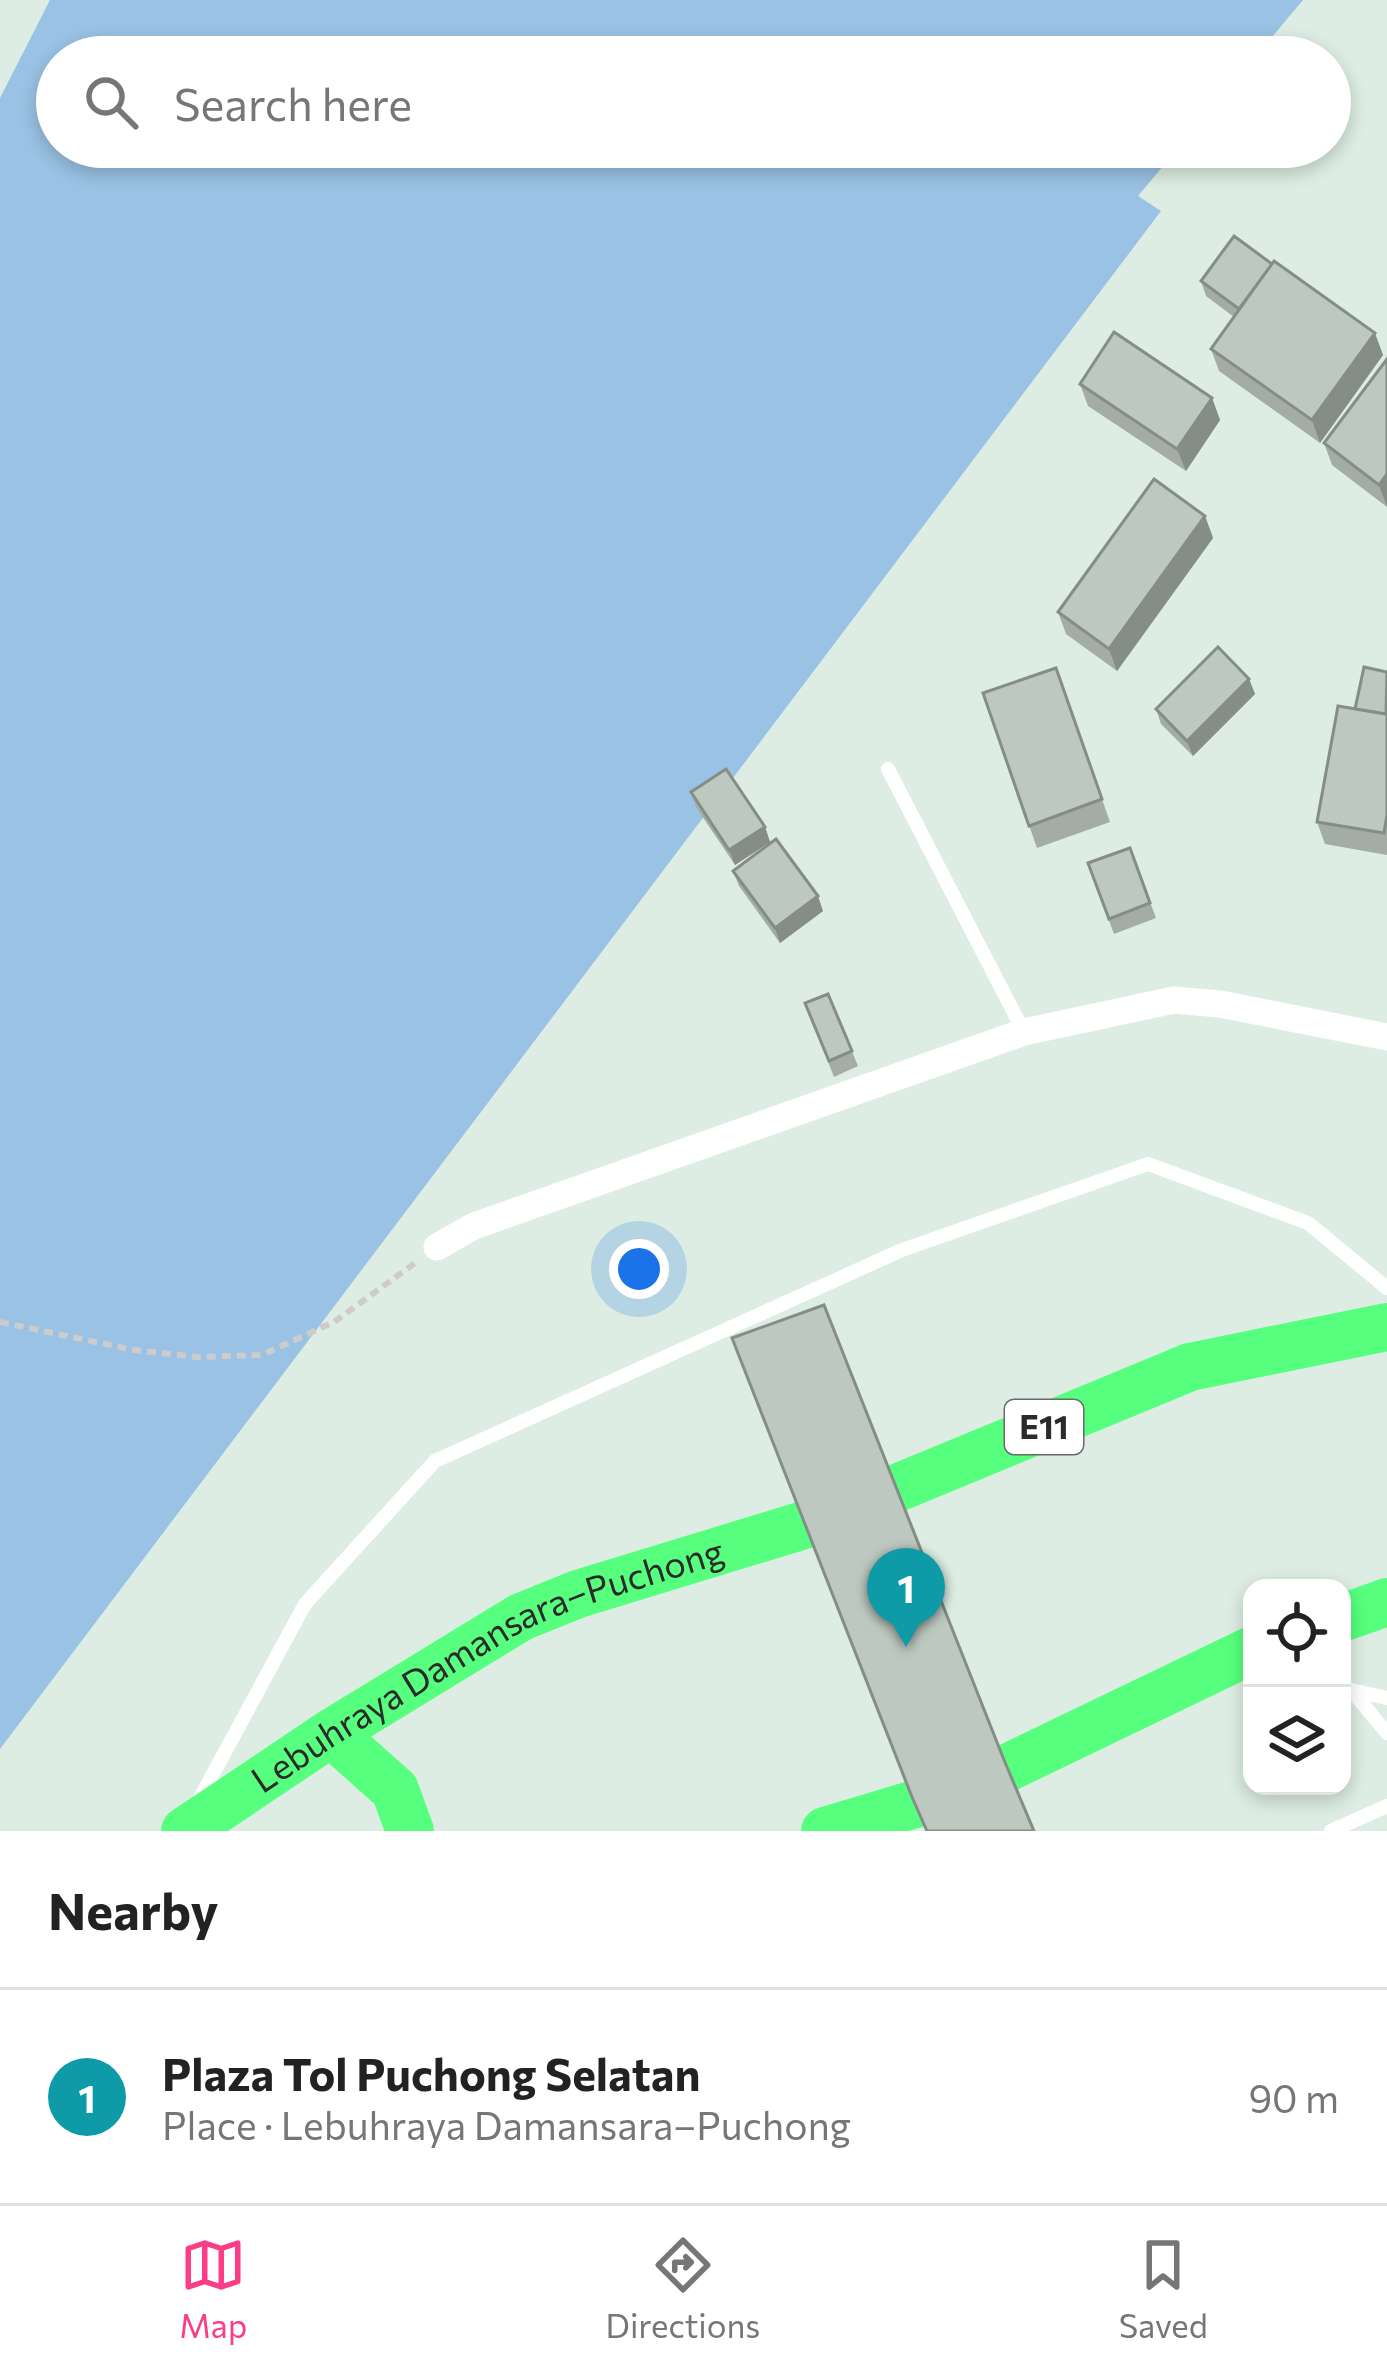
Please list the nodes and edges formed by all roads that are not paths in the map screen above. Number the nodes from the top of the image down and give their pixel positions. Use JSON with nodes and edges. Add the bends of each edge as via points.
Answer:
{"nodes":[{"id":1,"x":888,"y":769,"type":"dead end"},
{"id":2,"x":1024,"y":1032,"type":"junction"},
{"id":3,"x":1387,"y":1037,"type":"edge"},
{"id":4,"x":437,"y":1247,"type":"road end"},
{"id":5,"x":1387,"y":1288,"type":"edge"},
{"id":6,"x":1387,"y":1327,"type":"edge"},
{"id":7,"x":898,"y":1488,"type":"edge"},
{"id":8,"x":804,"y":1526,"type":"edge"},
{"id":9,"x":1387,"y":1602,"type":"edge"},
{"id":10,"x":1351,"y":1615,"type":"edge"},
{"id":11,"x":1243,"y":1654,"type":"edge"},
{"id":12,"x":1351,"y":1689,"type":"edge"},
{"id":13,"x":1351,"y":1693,"type":"edge"},
{"id":14,"x":1387,"y":1698,"type":"edge"},
{"id":15,"x":1387,"y":1732,"type":"edge"},
{"id":16,"x":331,"y":1733,"type":"junction"},
{"id":17,"x":1007,"y":1768,"type":"edge"},
{"id":18,"x":915,"y":1804,"type":"edge"},
{"id":19,"x":1387,"y":1806,"type":"edge"},
{"id":20,"x":1341,"y":1829,"type":"edge"},
{"id":21,"x":184,"y":1831,"type":"edge"},
{"id":22,"x":410,"y":1831,"type":"edge"},
{"id":23,"x":825,"y":1831,"type":"edge"}],
"edges":[{"from":1,"to":2,"type":"lane"},
{"from":2,"to":3,"type":"street","via":[[1174,1000]]},
{"from":2,"to":4,"type":"street","via":[[474,1226]]},
{"from":5,"to":21,"type":"lane","via":[[1308,1223],[1148,1164],[902,1250],[435,1461],[305,1604]]},
{"from":6,"to":7,"type":"highway","number":"E11","via":[[1190,1366]]},
{"from":8,"to":16,"type":"highway","name":"Lebuhraya Damansara–Puchong","via":[[521,1617]]},
{"from":9,"to":10,"type":"highway"},
{"from":11,"to":17,"type":"highway"},
{"from":12,"to":14,"type":"lane"},
{"from":13,"to":15,"type":"lane"},
{"from":16,"to":21,"type":"highway","name":"Lebuhraya Damansara–Puchong"},
{"from":16,"to":22,"type":"highway","via":[[395,1790]]},
{"from":18,"to":23,"type":"highway"},
{"from":19,"to":20,"type":"lane"}]}
